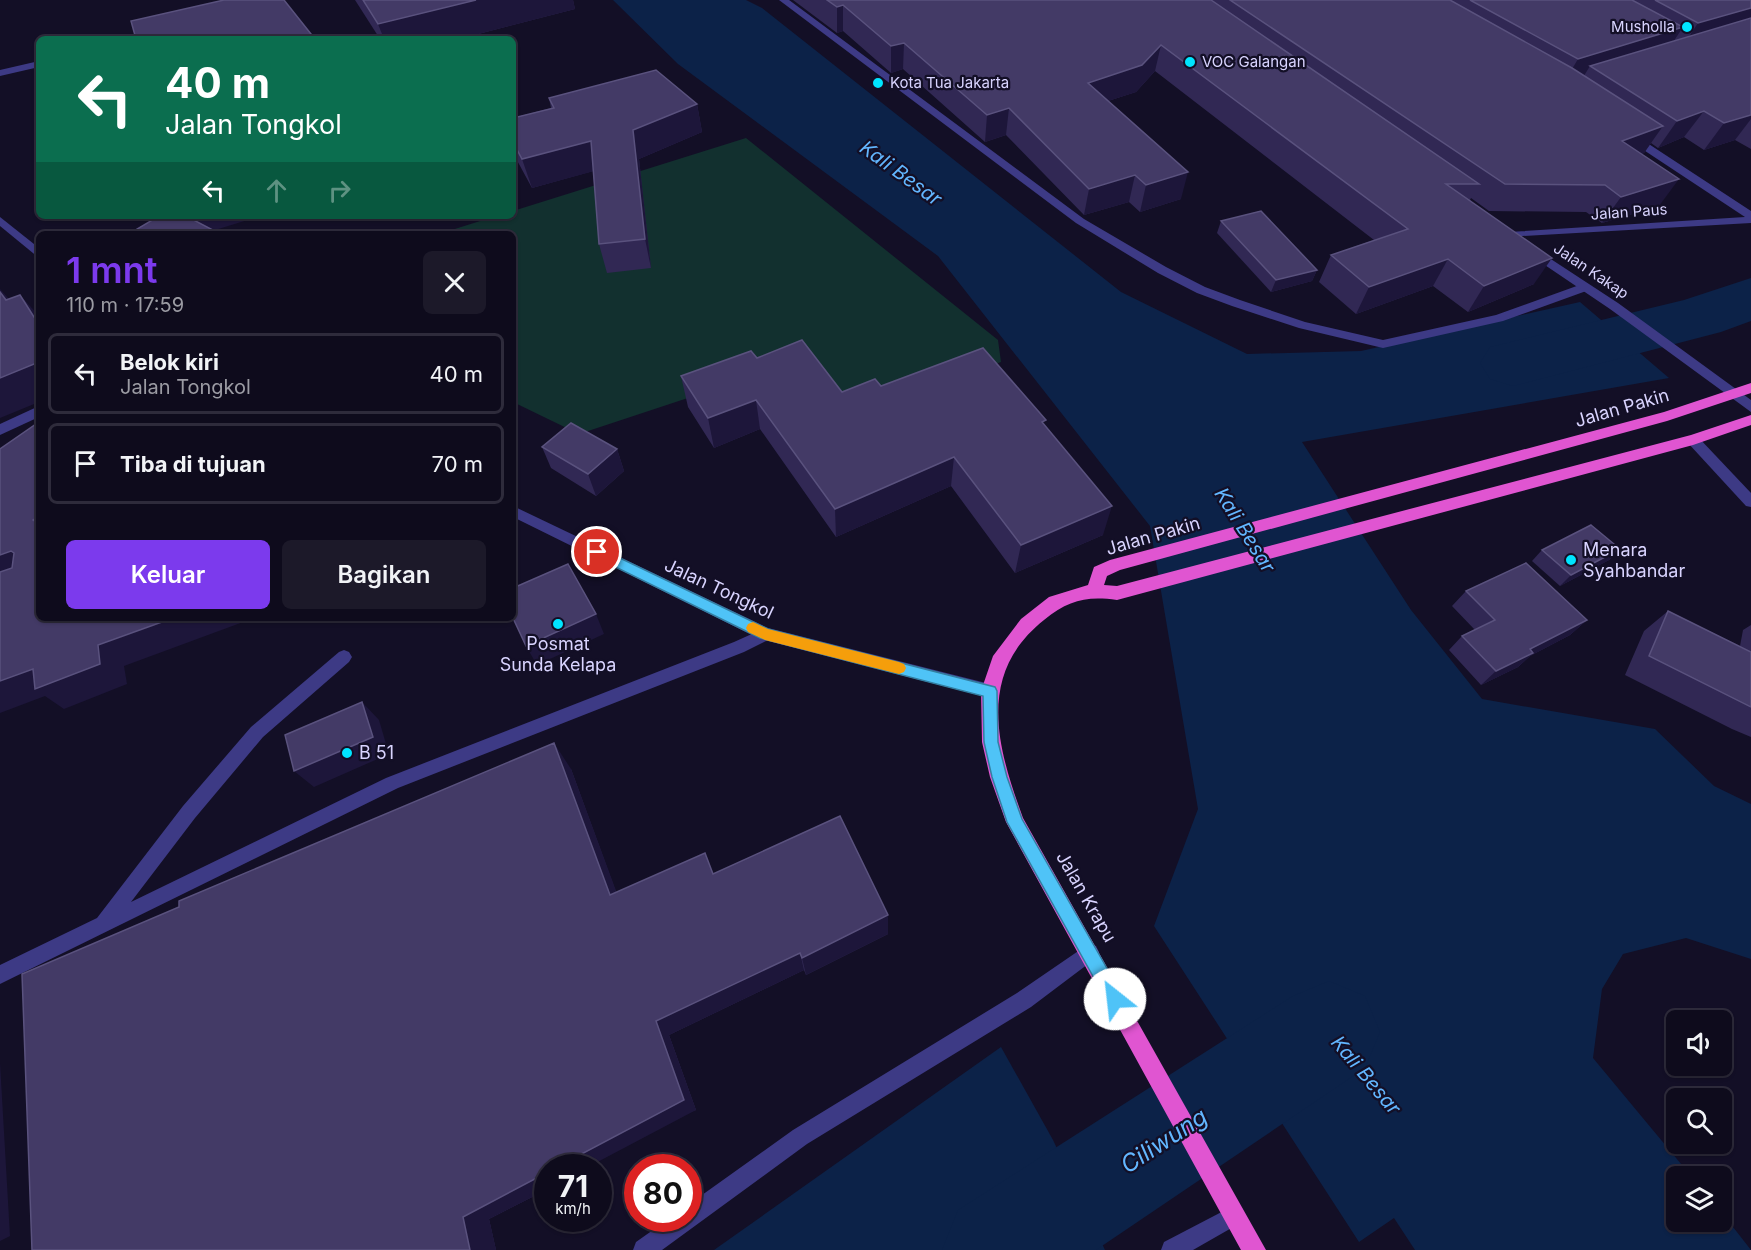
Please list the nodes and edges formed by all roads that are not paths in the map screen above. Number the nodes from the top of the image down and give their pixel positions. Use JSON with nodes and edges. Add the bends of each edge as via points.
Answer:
{"nodes":[{"id":1,"x":783,"y":0,"type":"edge"},
{"id":2,"x":36,"y":65,"type":"edge"},
{"id":3,"x":0,"y":73,"type":"edge"},
{"id":4,"x":1621,"y":130,"type":"edge"},
{"id":5,"x":1751,"y":218,"type":"edge"},
{"id":6,"x":0,"y":220,"type":"edge"},
{"id":7,"x":1504,"y":232,"type":"joint"},
{"id":8,"x":36,"y":251,"type":"edge"},
{"id":9,"x":1585,"y":287,"type":"junction"},
{"id":10,"x":1751,"y":388,"type":"edge"},
{"id":11,"x":1734,"y":395,"type":"junction"},
{"id":12,"x":1751,"y":407,"type":"edge"},
{"id":13,"x":36,"y":412,"type":"edge"},
{"id":14,"x":1751,"y":420,"type":"edge"},
{"id":15,"x":0,"y":430,"type":"edge"},
{"id":16,"x":1693,"y":440,"type":"junction"},
{"id":17,"x":1751,"y":502,"type":"edge"},
{"id":18,"x":516,"y":512,"type":"edge"},
{"id":19,"x":1094,"y":590,"type":"junction"},
{"id":20,"x":765,"y":634,"type":"junction"},
{"id":21,"x":344,"y":657,"type":"dead end"},
{"id":22,"x":990,"y":691,"type":"junction"},
{"id":23,"x":102,"y":924,"type":"junction"},
{"id":24,"x":1090,"y":952,"type":"junction"},
{"id":25,"x":0,"y":975,"type":"edge"},
{"id":26,"x":1230,"y":1206,"type":"junction"},
{"id":27,"x":702,"y":1208,"type":"edge"},
{"id":28,"x":669,"y":1232,"type":"edge"},
{"id":29,"x":644,"y":1250,"type":"edge"},
{"id":30,"x":1172,"y":1250,"type":"edge"},
{"id":31,"x":1254,"y":1250,"type":"edge"}],
"edges":[{"from":1,"to":9,"type":"street","via":[[1080,221],[1162,270],[1236,303],[1303,325],[1383,344],[1498,318]]},
{"from":2,"to":3,"type":"street"},
{"from":4,"to":5,"type":"street"},
{"from":5,"to":7,"type":"street","name":"Jalan Paus"},
{"from":6,"to":8,"type":"street"},
{"from":7,"to":9,"type":"street","name":"Jalan Kakap"},
{"from":9,"to":11,"type":"street","name":"Jalan Kakap"},
{"from":10,"to":11,"type":"highway","name":"Jalan Pakin"},
{"from":11,"to":12,"type":"street","name":"Jalan Kakap"},
{"from":11,"to":19,"type":"highway","name":"Jalan Pakin","via":[[1346,505],[1116,565],[1100,572]]},
{"from":13,"to":15,"type":"street"},
{"from":14,"to":16,"type":"highway"},
{"from":16,"to":17,"type":"street"},
{"from":16,"to":19,"type":"highway","via":[[1117,593]]},
{"from":18,"to":20,"type":"street","name":"Jalan Tongkol"},
{"from":19,"to":22,"type":"highway","name":"Jalan Krapu","via":[[1055,602],[1027,624],[1001,656]]},
{"from":20,"to":22,"type":"street","name":"Jalan Tongkol"},
{"from":20,"to":23,"type":"street","via":[[392,783]]},
{"from":21,"to":23,"type":"street","via":[[257,732]]},
{"from":22,"to":24,"type":"highway","name":"Jalan Krapu","via":[[991,742],[1015,822]]},
{"from":23,"to":25,"type":"street"},
{"from":24,"to":26,"type":"highway","name":"Jalan Krapu"},
{"from":24,"to":27,"type":"street","via":[[1024,1000],[800,1137]]},
{"from":26,"to":30,"type":"street"},
{"from":26,"to":31,"type":"highway","name":"Jalan Krapu"},
{"from":28,"to":29,"type":"street"}]}
